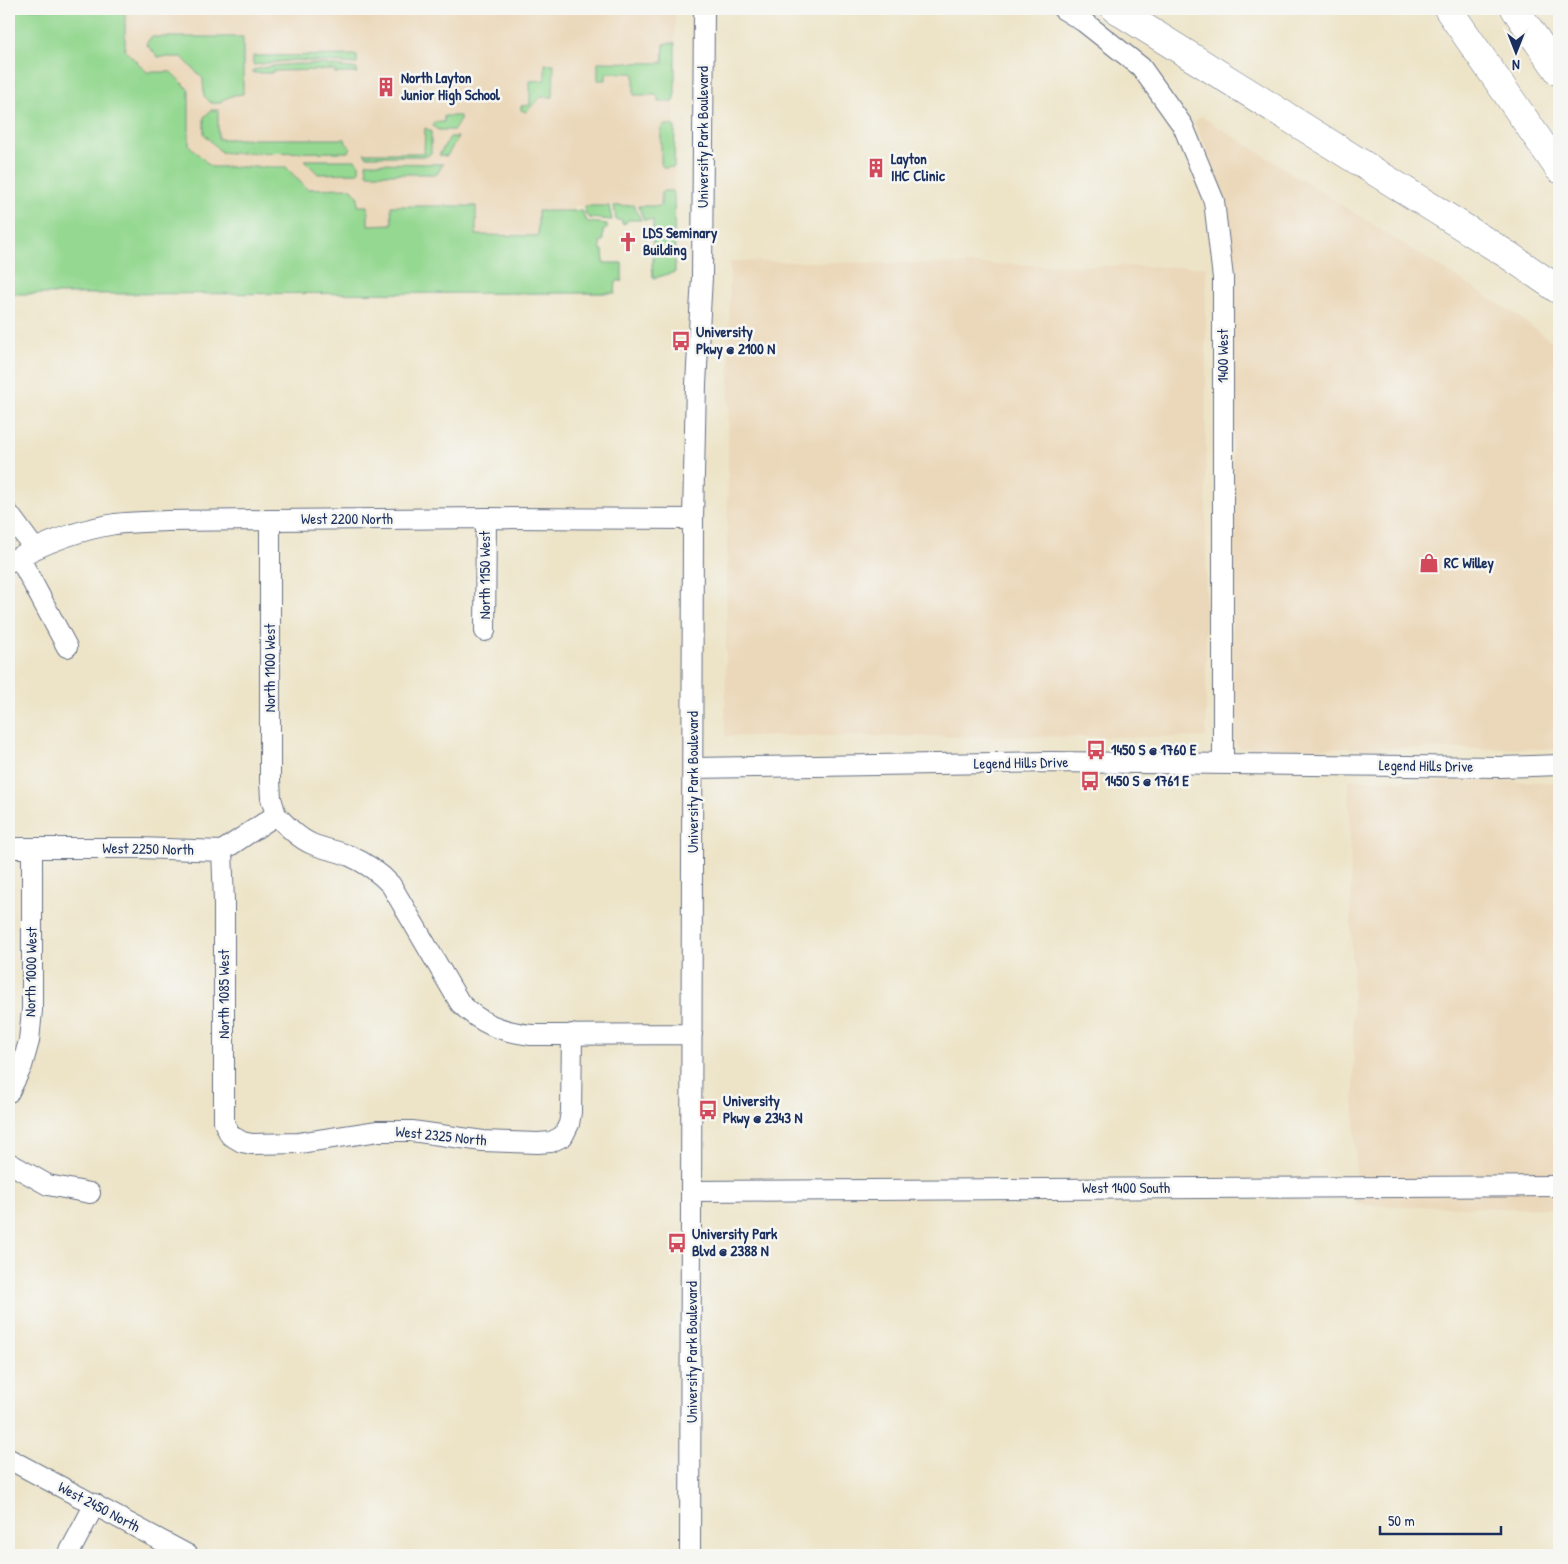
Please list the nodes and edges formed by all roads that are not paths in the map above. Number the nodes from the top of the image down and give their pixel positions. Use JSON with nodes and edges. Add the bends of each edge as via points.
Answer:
{"nodes":[{"id":1,"x":704,"y":9,"type":"edge"},
{"id":2,"x":1063,"y":9,"type":"edge"},
{"id":3,"x":1115,"y":9,"type":"edge"},
{"id":4,"x":1448,"y":9,"type":"edge"},
{"id":5,"x":1515,"y":9,"type":"edge"},
{"id":6,"x":1559,"y":72,"type":"edge"},
{"id":7,"x":1559,"y":169,"type":"edge"},
{"id":8,"x":1559,"y":290,"type":"edge"},
{"id":9,"x":9,"y":514,"type":"edge"},
{"id":10,"x":486,"y":518,"type":"junction"},
{"id":11,"x":693,"y":519,"type":"junction"},
{"id":12,"x":270,"y":520,"type":"junction"},
{"id":13,"x":21,"y":556,"type":"edge"},
{"id":14,"x":485,"y":631,"type":"dead end"},
{"id":15,"x":68,"y":647,"type":"dead end"},
{"id":16,"x":1223,"y":763,"type":"junction"},
{"id":17,"x":1559,"y":765,"type":"edge"},
{"id":18,"x":693,"y":768,"type":"junction"},
{"id":19,"x":276,"y":815,"type":"junction"},
{"id":20,"x":9,"y":848,"type":"edge"},
{"id":21,"x":32,"y":849,"type":"junction"},
{"id":22,"x":222,"y":851,"type":"junction"},
{"id":23,"x":572,"y":1034,"type":"junction"},
{"id":24,"x":692,"y":1034,"type":"junction"},
{"id":25,"x":9,"y":1092,"type":"edge"},
{"id":26,"x":230,"y":1135,"type":"joint"},
{"id":27,"x":9,"y":1163,"type":"edge"},
{"id":28,"x":1559,"y":1186,"type":"edge"},
{"id":29,"x":692,"y":1190,"type":"junction"},
{"id":30,"x":90,"y":1193,"type":"dead end"},
{"id":31,"x":9,"y":1459,"type":"edge"},
{"id":32,"x":95,"y":1504,"type":"junction"},
{"id":33,"x":68,"y":1555,"type":"edge"},
{"id":34,"x":188,"y":1555,"type":"edge"},
{"id":35,"x":690,"y":1555,"type":"edge"}],
"edges":[{"from":1,"to":11,"type":"street","name":"University Park Boulevard","via":[[702,277]]},
{"from":2,"to":16,"type":"street","name":"1400 West","via":[[1141,66],[1183,126],[1214,201],[1223,278]]},
{"from":3,"to":8,"type":"highway"},
{"from":4,"to":7,"type":"highway"},
{"from":5,"to":6,"type":"highway"},
{"from":9,"to":13,"type":"street"},
{"from":10,"to":11,"type":"street","name":"West 2200 North"},
{"from":10,"to":12,"type":"street","name":"West 2200 North"},
{"from":10,"to":14,"type":"street","name":"North 1150 West"},
{"from":11,"to":18,"type":"street","name":"University Park Boulevard"},
{"from":12,"to":13,"type":"street","name":"West 2200 North","via":[[115,524],[71,534]]},
{"from":12,"to":19,"type":"street","name":"North 1100 West","via":[[270,781]]},
{"from":13,"to":15,"type":"street"},
{"from":16,"to":17,"type":"street","name":"Legend Hills Drive"},
{"from":16,"to":18,"type":"street","name":"Legend Hills Drive","via":[[1050,762]]},
{"from":18,"to":24,"type":"street","name":"University Park Boulevard"},
{"from":19,"to":22,"type":"street"},
{"from":19,"to":23,"type":"street","via":[[292,832],[311,844],[349,856],[382,875],[460,1002],[472,1015],[508,1032]]},
{"from":20,"to":21,"type":"street","name":"West 2250 North"},
{"from":21,"to":22,"type":"street","name":"West 2250 North"},
{"from":21,"to":25,"type":"street","name":"North 1000 West","via":[[30,1033],[22,1066]]},
{"from":22,"to":26,"type":"street","name":"North 1085 West","via":[[224,1122]]},
{"from":23,"to":24,"type":"street"},
{"from":23,"to":26,"type":"street","name":"West 2325 North","via":[[569,1124],[563,1136],[551,1142],[483,1141],[412,1131],[252,1144]]},
{"from":24,"to":29,"type":"street","name":"University Park Boulevard"},
{"from":27,"to":30,"type":"street","via":[[48,1185]]},
{"from":28,"to":29,"type":"street","name":"West 1400 South"},
{"from":29,"to":35,"type":"street","name":"University Park Boulevard"},
{"from":31,"to":32,"type":"street","name":"West 2450 North"},
{"from":32,"to":33,"type":"street"},
{"from":32,"to":34,"type":"street","name":"West 2450 North"}]}
